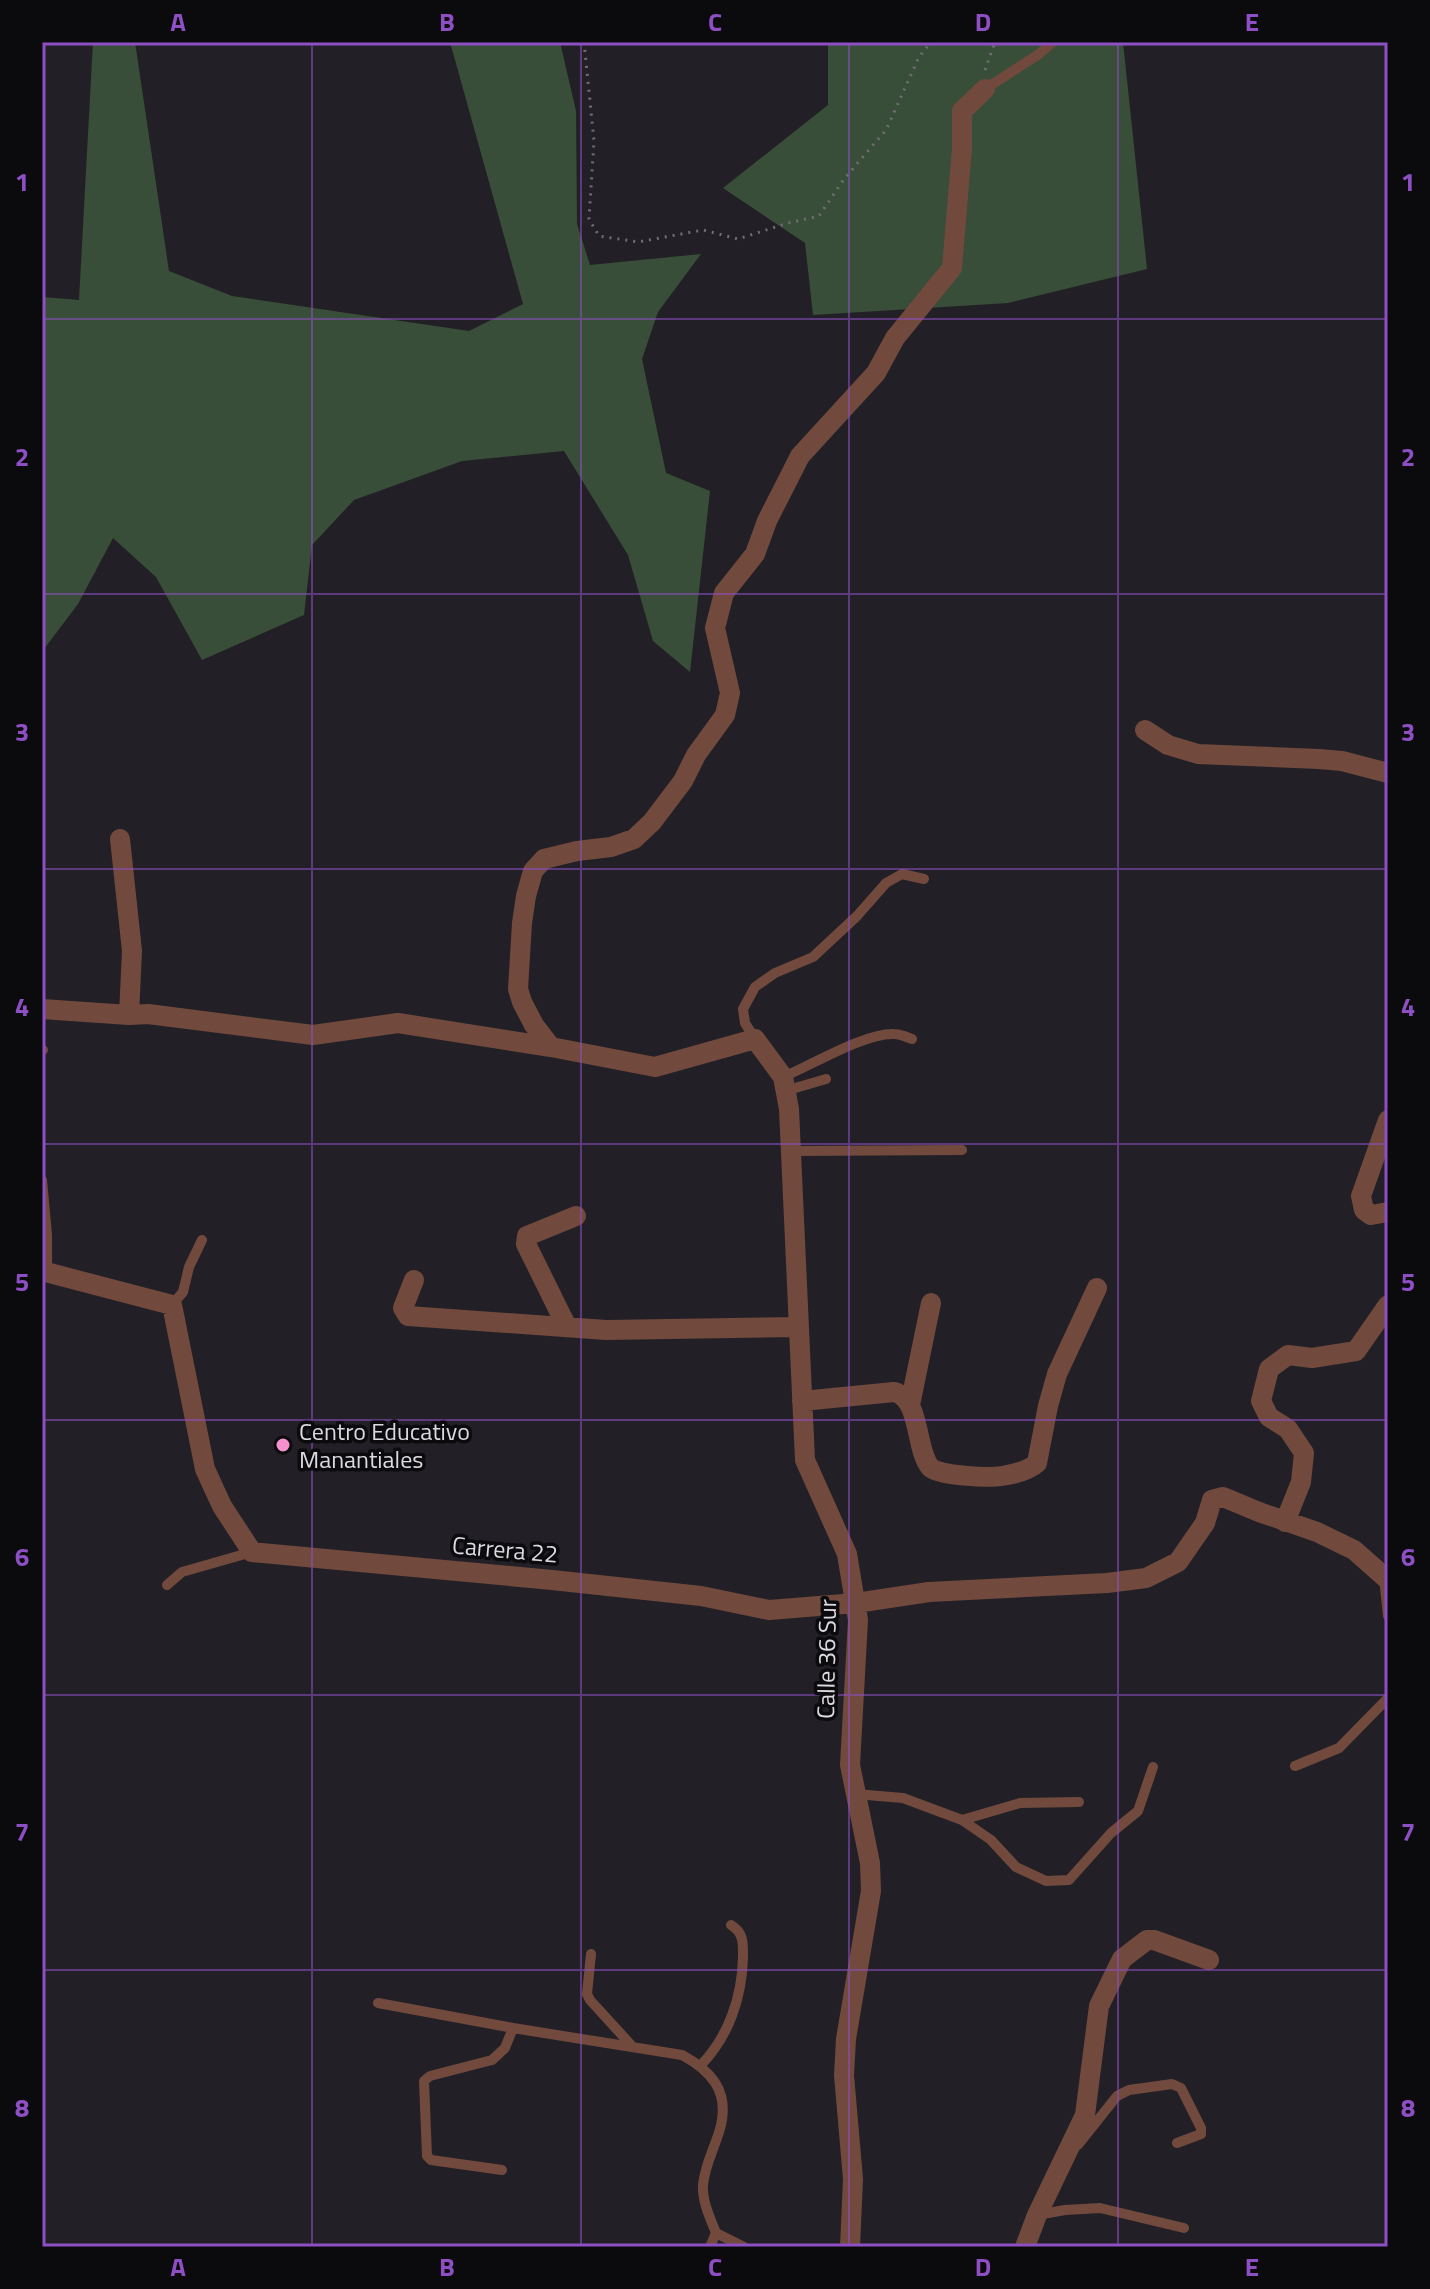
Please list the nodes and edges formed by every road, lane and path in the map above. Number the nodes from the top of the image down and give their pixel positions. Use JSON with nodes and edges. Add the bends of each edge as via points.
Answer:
{"nodes":[{"id":1,"x":584,"y":42,"type":"edge"},
{"id":2,"x":931,"y":42,"type":"edge"},
{"id":3,"x":995,"y":42,"type":"edge"},
{"id":4,"x":1053,"y":42,"type":"edge"},
{"id":5,"x":985,"y":89,"type":"junction"},
{"id":6,"x":1145,"y":730,"type":"dead end"},
{"id":7,"x":1388,"y":773,"type":"edge"},
{"id":8,"x":120,"y":839,"type":"dead end"},
{"id":9,"x":924,"y":879,"type":"dead end"},
{"id":10,"x":42,"y":1009,"type":"edge"},
{"id":11,"x":129,"y":1015,"type":"junction"},
{"id":12,"x":755,"y":1039,"type":"junction"},
{"id":13,"x":912,"y":1039,"type":"dead end"},
{"id":14,"x":551,"y":1047,"type":"junction"},
{"id":15,"x":826,"y":1079,"type":"dead end"},
{"id":16,"x":784,"y":1084,"type":"junction"},
{"id":17,"x":1388,"y":1120,"type":"edge"},
{"id":18,"x":962,"y":1150,"type":"dead end"},
{"id":19,"x":791,"y":1151,"type":"junction"},
{"id":20,"x":42,"y":1180,"type":"edge"},
{"id":21,"x":1388,"y":1212,"type":"edge"},
{"id":22,"x":576,"y":1216,"type":"dead end"},
{"id":23,"x":202,"y":1240,"type":"dead end"},
{"id":24,"x":44,"y":1272,"type":"edge"},
{"id":25,"x":414,"y":1280,"type":"dead end"},
{"id":26,"x":1097,"y":1288,"type":"dead end"},
{"id":27,"x":931,"y":1303,"type":"dead end"},
{"id":28,"x":172,"y":1305,"type":"junction"},
{"id":29,"x":1388,"y":1305,"type":"edge"},
{"id":30,"x":567,"y":1327,"type":"junction"},
{"id":31,"x":798,"y":1327,"type":"junction"},
{"id":32,"x":802,"y":1401,"type":"junction"},
{"id":33,"x":910,"y":1405,"type":"junction"},
{"id":34,"x":1285,"y":1522,"type":"junction"},
{"id":35,"x":252,"y":1552,"type":"junction"},
{"id":36,"x":167,"y":1585,"type":"dead end"},
{"id":37,"x":1386,"y":1587,"type":"edge"},
{"id":38,"x":856,"y":1603,"type":"junction"},
{"id":39,"x":1388,"y":1616,"type":"edge"},
{"id":40,"x":1388,"y":1698,"type":"edge"},
{"id":41,"x":1295,"y":1766,"type":"dead end"},
{"id":42,"x":1153,"y":1767,"type":"dead end"},
{"id":43,"x":855,"y":1794,"type":"junction"},
{"id":44,"x":1079,"y":1802,"type":"dead end"},
{"id":45,"x":962,"y":1820,"type":"junction"},
{"id":46,"x":731,"y":1925,"type":"dead end"},
{"id":47,"x":591,"y":1954,"type":"dead end"},
{"id":48,"x":1209,"y":1960,"type":"dead end"},
{"id":49,"x":378,"y":2003,"type":"dead end"},
{"id":50,"x":513,"y":2028,"type":"junction"},
{"id":51,"x":632,"y":2046,"type":"junction"},
{"id":52,"x":701,"y":2065,"type":"junction"},
{"id":53,"x":1177,"y":2143,"type":"dead end"},
{"id":54,"x":1062,"y":2164,"type":"junction"},
{"id":55,"x":502,"y":2170,"type":"dead end"},
{"id":56,"x":1037,"y":2215,"type":"junction"},
{"id":57,"x":1184,"y":2228,"type":"dead end"},
{"id":58,"x":716,"y":2233,"type":"junction"},
{"id":59,"x":710,"y":2247,"type":"edge"},
{"id":60,"x":744,"y":2247,"type":"edge"},
{"id":61,"x":850,"y":2247,"type":"edge"},
{"id":62,"x":1025,"y":2247,"type":"edge"}],
"edges":[{"from":1,"to":2,"type":"path","via":[[594,141],[589,219],[599,236],[638,242],[703,230],[738,239],[819,216],[886,130]]},
{"from":3,"to":5,"type":"path","via":[[985,66]]},
{"from":4,"to":5,"type":"lane"},
{"from":5,"to":14,"type":"street","via":[[962,111],[952,268],[895,338],[876,373],[800,456],[755,554],[724,593],[715,628],[730,693],[725,715],[683,781],[634,839],[544,859],[533,871],[522,923],[518,989]]},
{"from":6,"to":7,"type":"street","via":[[1168,745],[1198,754],[1342,761]]},
{"from":8,"to":11,"type":"street","via":[[132,951]]},
{"from":9,"to":12,"type":"lane","via":[[902,874],[886,883],[813,957],[755,987],[743,1009]]},
{"from":10,"to":11,"type":"street"},
{"from":11,"to":14,"type":"street","via":[[313,1035],[398,1023]]},
{"from":12,"to":14,"type":"street","via":[[655,1067]]},
{"from":12,"to":16,"type":"street","name":"Calle 36 Sur"},
{"from":13,"to":16,"type":"lane","via":[[889,1034],[863,1041]]},
{"from":15,"to":16,"type":"lane"},
{"from":16,"to":19,"type":"street","name":"Calle 36 Sur"},
{"from":17,"to":21,"type":"street","via":[[1361,1196],[1371,1215]]},
{"from":18,"to":19,"type":"lane"},
{"from":19,"to":31,"type":"street","name":"Calle 36 Sur"},
{"from":20,"to":24,"type":"lane"},
{"from":22,"to":30,"type":"street","via":[[527,1236],[526,1244]]},
{"from":23,"to":28,"type":"lane","via":[[183,1292]]},
{"from":24,"to":28,"type":"street"},
{"from":25,"to":30,"type":"street","via":[[403,1308],[408,1316]]},
{"from":26,"to":33,"type":"street","via":[[1057,1374],[1037,1463],[1030,1469],[999,1477],[936,1473],[928,1466]]},
{"from":27,"to":33,"type":"street"},
{"from":28,"to":35,"type":"street","via":[[205,1469]]},
{"from":29,"to":34,"type":"street","via":[[1356,1351],[1312,1358],[1288,1355],[1269,1369],[1261,1401],[1269,1417],[1288,1429],[1304,1453],[1301,1482]]},
{"from":30,"to":31,"type":"street"},
{"from":31,"to":32,"type":"street","name":"Calle 36 Sur"},
{"from":32,"to":33,"type":"street","via":[[894,1392]]},
{"from":32,"to":38,"type":"street","name":"Calle 36 Sur","via":[[805,1460],[847,1554]]},
{"from":34,"to":37,"type":"street","via":[[1354,1550]]},
{"from":34,"to":38,"type":"street","name":"Carrera 22","via":[[1223,1497],[1212,1500],[1205,1523],[1178,1562],[1146,1578],[929,1592]]},
{"from":35,"to":36,"type":"lane","via":[[182,1572]]},
{"from":35,"to":38,"type":"street","name":"Carrera 22","via":[[701,1596],[769,1610]]},
{"from":37,"to":39,"type":"lane"},
{"from":38,"to":43,"type":"street","name":"Calle 36 Sur","via":[[850,1740]]},
{"from":40,"to":41,"type":"lane","via":[[1339,1748]]},
{"from":42,"to":45,"type":"lane","via":[[1138,1811],[1069,1880],[1046,1881],[1016,1867]]},
{"from":43,"to":45,"type":"lane","via":[[903,1798]]},
{"from":43,"to":61,"type":"street","name":"Calle 36 Sur","via":[[871,1891],[846,2039],[853,2179]]},
{"from":44,"to":45,"type":"lane","via":[[1020,1803]]},
{"from":46,"to":52,"type":"lane","via":[[743,1941],[742,1985],[727,2028]]},
{"from":47,"to":51,"type":"lane","via":[[587,1994]]},
{"from":48,"to":54,"type":"street","via":[[1154,1940],[1122,1959],[1099,2006],[1085,2115]]},
{"from":49,"to":50,"type":"lane"},
{"from":50,"to":51,"type":"lane"},
{"from":50,"to":55,"type":"lane","via":[[505,2048],[492,2060],[424,2081],[427,2156]]},
{"from":51,"to":52,"type":"lane","via":[[682,2055]]},
{"from":52,"to":58,"type":"lane","via":[[716,2081],[723,2103],[702,2189]]},
{"from":53,"to":54,"type":"lane","via":[[1201,2134],[1181,2088],[1172,2084],[1129,2090],[1117,2096]]},
{"from":54,"to":56,"type":"street"},
{"from":56,"to":57,"type":"lane","via":[[1100,2208]]},
{"from":56,"to":62,"type":"street"},
{"from":58,"to":59,"type":"lane"},
{"from":58,"to":60,"type":"lane"}]}
